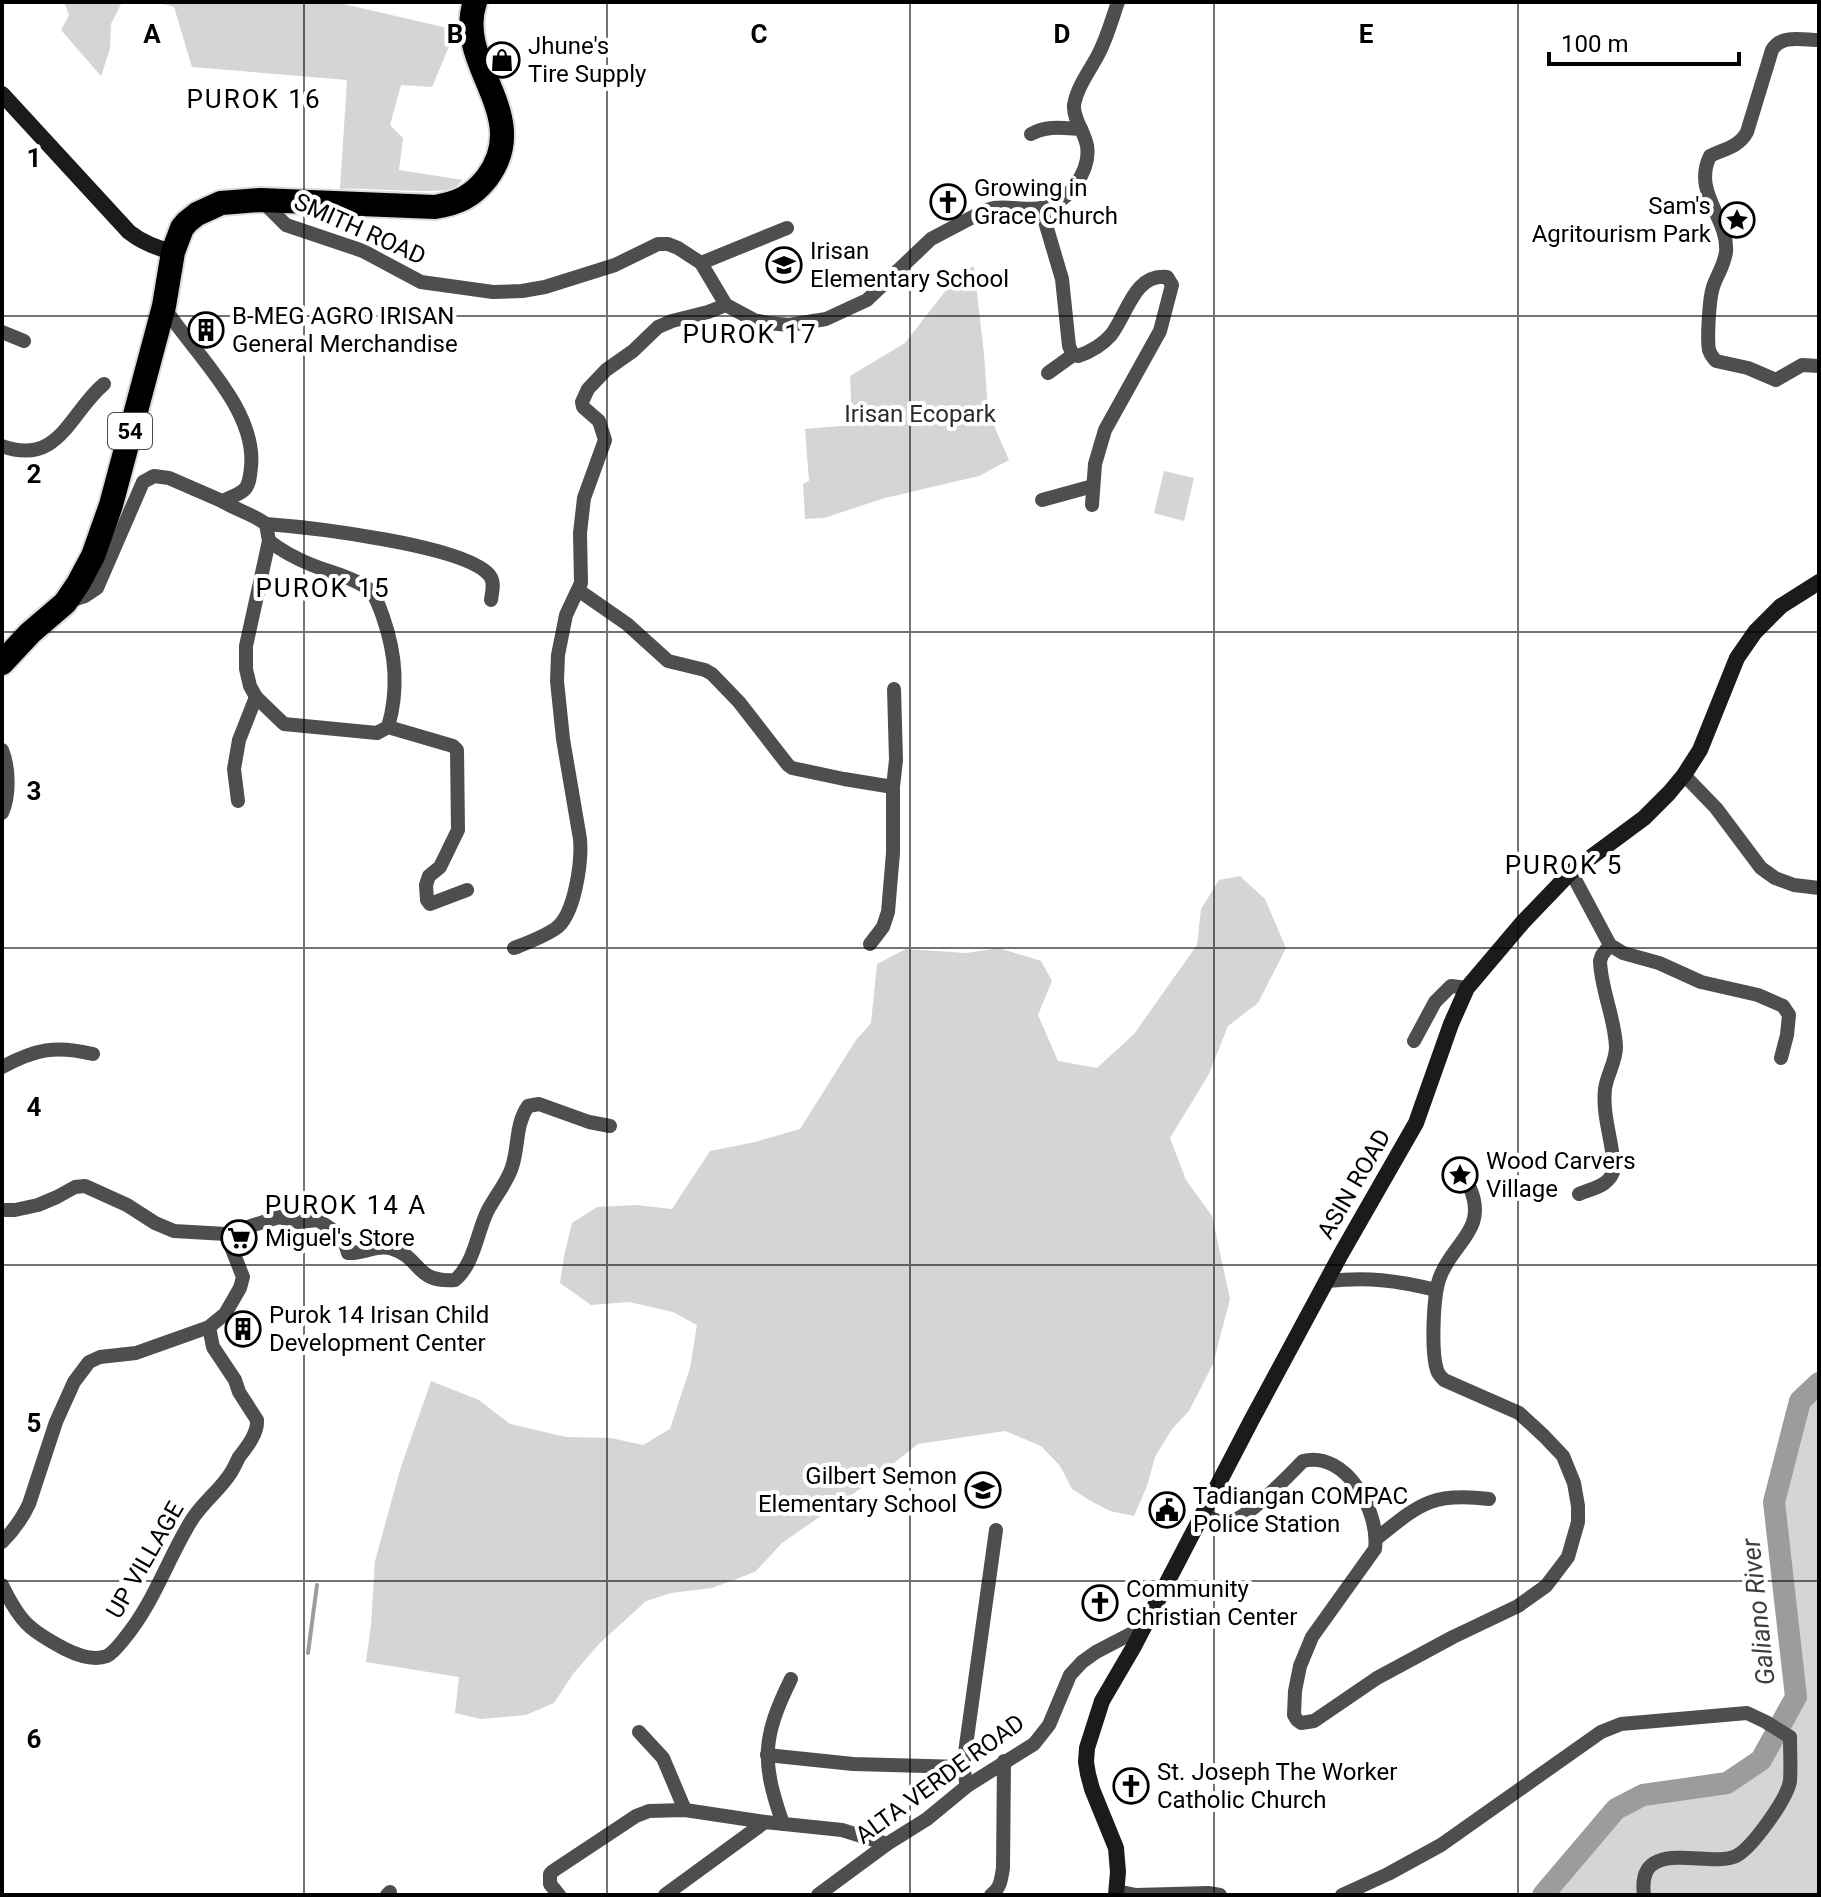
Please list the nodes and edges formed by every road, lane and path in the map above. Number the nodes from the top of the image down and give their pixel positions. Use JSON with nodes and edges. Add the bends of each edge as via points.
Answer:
{"nodes":[{"id":1,"x":475,"y":2,"type":"edge"},
{"id":2,"x":1118,"y":2,"type":"edge"},
{"id":3,"x":1819,"y":40,"type":"edge"},
{"id":4,"x":2,"y":94,"type":"edge"},
{"id":5,"x":1081,"y":129,"type":"junction"},
{"id":6,"x":1031,"y":134,"type":"dead end"},
{"id":7,"x":260,"y":200,"type":"junction"},
{"id":8,"x":1041,"y":208,"type":"junction"},
{"id":9,"x":787,"y":228,"type":"dead end"},
{"id":10,"x":173,"y":252,"type":"junction"},
{"id":11,"x":701,"y":263,"type":"junction"},
{"id":12,"x":726,"y":305,"type":"junction"},
{"id":13,"x":164,"y":306,"type":"junction"},
{"id":14,"x":2,"y":332,"type":"edge"},
{"id":15,"x":24,"y":341,"type":"dead end"},
{"id":16,"x":1073,"y":355,"type":"junction"},
{"id":17,"x":1819,"y":366,"type":"edge"},
{"id":18,"x":1048,"y":373,"type":"dead end"},
{"id":19,"x":104,"y":384,"type":"dead end"},
{"id":20,"x":2,"y":446,"type":"edge"},
{"id":21,"x":1093,"y":486,"type":"junction"},
{"id":22,"x":1042,"y":500,"type":"dead end"},
{"id":23,"x":222,"y":501,"type":"junction"},
{"id":24,"x":1092,"y":505,"type":"dead end"},
{"id":25,"x":266,"y":524,"type":"junction"},
{"id":26,"x":269,"y":541,"type":"junction"},
{"id":27,"x":1819,"y":582,"type":"edge"},
{"id":28,"x":578,"y":590,"type":"junction"},
{"id":29,"x":491,"y":600,"type":"dead end"},
{"id":30,"x":65,"y":603,"type":"junction"},
{"id":31,"x":2,"y":663,"type":"edge"},
{"id":32,"x":894,"y":689,"type":"dead end"},
{"id":33,"x":256,"y":697,"type":"junction"},
{"id":34,"x":388,"y":727,"type":"junction"},
{"id":35,"x":2,"y":750,"type":"edge"},
{"id":36,"x":1684,"y":775,"type":"junction"},
{"id":37,"x":893,"y":787,"type":"junction"},
{"id":38,"x":238,"y":801,"type":"dead end"},
{"id":39,"x":2,"y":813,"type":"edge"},
{"id":40,"x":1571,"y":872,"type":"junction"},
{"id":41,"x":1819,"y":888,"type":"edge"},
{"id":42,"x":467,"y":890,"type":"dead end"},
{"id":43,"x":870,"y":944,"type":"dead end"},
{"id":44,"x":1610,"y":945,"type":"junction"},
{"id":45,"x":514,"y":948,"type":"dead end"},
{"id":46,"x":1467,"y":988,"type":"junction"},
{"id":47,"x":1414,"y":1041,"type":"dead end"},
{"id":48,"x":93,"y":1054,"type":"dead end"},
{"id":49,"x":1781,"y":1058,"type":"dead end"},
{"id":50,"x":2,"y":1067,"type":"edge"},
{"id":51,"x":610,"y":1126,"type":"dead end"},
{"id":52,"x":1470,"y":1188,"type":"dead end"},
{"id":53,"x":1579,"y":1194,"type":"dead end"},
{"id":54,"x":2,"y":1210,"type":"edge"},
{"id":55,"x":226,"y":1234,"type":"junction"},
{"id":56,"x":1327,"y":1281,"type":"junction"},
{"id":57,"x":1436,"y":1290,"type":"junction"},
{"id":58,"x":209,"y":1327,"type":"junction"},
{"id":59,"x":1489,"y":1499,"type":"dead end"},
{"id":60,"x":1203,"y":1515,"type":"junction"},
{"id":61,"x":996,"y":1530,"type":"dead end"},
{"id":62,"x":1376,"y":1539,"type":"junction"},
{"id":63,"x":2,"y":1542,"type":"edge"},
{"id":64,"x":2,"y":1585,"type":"edge"},
{"id":65,"x":1144,"y":1627,"type":"junction"},
{"id":66,"x":791,"y":1679,"type":"dead end"},
{"id":67,"x":639,"y":1732,"type":"dead end"},
{"id":68,"x":767,"y":1755,"type":"junction"},
{"id":69,"x":1004,"y":1761,"type":"junction"},
{"id":70,"x":963,"y":1767,"type":"junction"},
{"id":71,"x":967,"y":1786,"type":"junction"},
{"id":72,"x":685,"y":1810,"type":"junction"},
{"id":73,"x":765,"y":1822,"type":"junction"},
{"id":74,"x":783,"y":1824,"type":"junction"},
{"id":75,"x":887,"y":1844,"type":"junction"},
{"id":76,"x":1117,"y":1893,"type":"edge"},
{"id":77,"x":559,"y":1895,"type":"edge"},
{"id":78,"x":665,"y":1895,"type":"edge"},
{"id":79,"x":818,"y":1895,"type":"edge"},
{"id":80,"x":991,"y":1895,"type":"edge"},
{"id":81,"x":1220,"y":1895,"type":"edge"},
{"id":82,"x":1342,"y":1895,"type":"edge"},
{"id":83,"x":1644,"y":1895,"type":"edge"}],
"edges":[{"from":1,"to":7,"type":"highway","number":"54","via":[[471,37],[502,123],[496,164],[475,193],[435,207]]},
{"from":2,"to":5,"type":"street","via":[[1075,100]]},
{"from":3,"to":17,"type":"street","via":[[1776,43],[1744,139],[1710,156],[1705,177],[1726,248],[1711,292],[1712,357],[1776,380],[1802,365]]},
{"from":4,"to":10,"type":"main road","via":[[129,232]]},
{"from":5,"to":6,"type":"street","via":[[1042,128]]},
{"from":5,"to":8,"type":"street","via":[[1087,157],[1079,178],[1057,203]]},
{"from":7,"to":10,"type":"highway","number":"54","via":[[221,203],[197,214],[182,228]]},
{"from":7,"to":11,"type":"street","name":"SMITH ROAD","via":[[286,225],[363,251],[421,282],[522,291],[615,265],[658,244],[678,248]]},
{"from":8,"to":12,"type":"street","via":[[1004,207],[972,217],[931,239],[867,300],[826,319],[768,323]]},
{"from":8,"to":16,"type":"street","via":[[1062,279]]},
{"from":9,"to":11,"type":"street"},
{"from":10,"to":13,"type":"highway","number":"54"},
{"from":11,"to":12,"type":"street"},
{"from":12,"to":28,"type":"street","via":[[658,327],[584,395],[583,407],[599,421],[605,440],[584,498]]},
{"from":13,"to":23,"type":"street","via":[[245,425],[252,456],[249,483]]},
{"from":13,"to":30,"type":"highway","number":"54","via":[[111,505],[93,556]]},
{"from":14,"to":15,"type":"street"},
{"from":16,"to":18,"type":"street"},
{"from":16,"to":21,"type":"street","via":[[1082,355],[1112,334],[1134,295],[1150,279],[1162,275],[1170,280],[1160,331],[1105,430]]},
{"from":19,"to":20,"type":"street","via":[[57,440],[42,449]]},
{"from":21,"to":22,"type":"street"},
{"from":21,"to":24,"type":"street"},
{"from":23,"to":25,"type":"street"},
{"from":23,"to":30,"type":"street","via":[[169,478],[154,476],[143,482],[97,588]]},
{"from":25,"to":26,"type":"street"},
{"from":25,"to":29,"type":"street","via":[[419,545],[476,564],[491,577]]},
{"from":26,"to":33,"type":"street","via":[[246,646],[246,669]]},
{"from":26,"to":34,"type":"street","via":[[368,588],[378,602],[395,661]]},
{"from":27,"to":36,"type":"main road","name":"ASIN ROAD","via":[[1781,606],[1755,632],[1737,658],[1700,750]]},
{"from":28,"to":37,"type":"street","via":[[668,661],[712,674],[792,768]]},
{"from":28,"to":45,"type":"street","via":[[562,630],[557,681],[580,839],[579,874],[557,928]]},
{"from":30,"to":31,"type":"highway","number":"54"},
{"from":32,"to":37,"type":"street"},
{"from":33,"to":34,"type":"street","via":[[284,724],[377,733]]},
{"from":33,"to":38,"type":"street","via":[[236,754]]},
{"from":34,"to":42,"type":"street","via":[[457,750],[458,830],[440,867],[429,876],[427,900],[430,904]]},
{"from":35,"to":39,"type":"street","via":[[7,770]]},
{"from":36,"to":40,"type":"main road","name":"ASIN ROAD","via":[[1644,818]]},
{"from":36,"to":41,"type":"street","via":[[1761,868],[1794,885]]},
{"from":37,"to":43,"type":"street","via":[[888,912]]},
{"from":40,"to":44,"type":"street"},
{"from":40,"to":46,"type":"main road","name":"ASIN ROAD"},
{"from":44,"to":49,"type":"street","via":[[1701,982],[1783,1006],[1789,1015]]},
{"from":44,"to":53,"type":"street","via":[[1600,961],[1616,1046],[1605,1090],[1614,1169],[1609,1181]]},
{"from":46,"to":47,"type":"street","via":[[1451,986],[1440,995]]},
{"from":46,"to":56,"type":"main road","name":"ASIN ROAD","via":[[1416,1123]]},
{"from":48,"to":50,"type":"street","via":[[57,1048]]},
{"from":51,"to":55,"type":"street","via":[[539,1104],[528,1106],[519,1123],[508,1177],[455,1280],[430,1278],[396,1249],[348,1253],[343,1237],[318,1220],[279,1217]]},
{"from":52,"to":57,"type":"street","via":[[1476,1217]]},
{"from":54,"to":55,"type":"street","via":[[38,1205],[85,1186],[174,1231]]},
{"from":55,"to":58,"type":"street","via":[[243,1277],[225,1314]]},
{"from":56,"to":57,"type":"street","via":[[1384,1280]]},
{"from":56,"to":60,"type":"main road","name":"ASIN ROAD"},
{"from":57,"to":62,"type":"street","via":[[1437,1372],[1444,1380],[1519,1413],[1563,1456],[1578,1506],[1573,1544],[1546,1586],[1518,1606],[1377,1678],[1314,1721],[1301,1723],[1294,1715],[1295,1691],[1305,1652],[1370,1558]]},
{"from":58,"to":63,"type":"street","via":[[136,1353],[89,1362],[56,1422],[29,1504]]},
{"from":58,"to":64,"type":"street","name":"UP VILLAGE","via":[[213,1347],[258,1425],[231,1473],[192,1520],[129,1633],[110,1655],[73,1653],[32,1629]]},
{"from":59,"to":62,"type":"street","via":[[1463,1496],[1423,1504]]},
{"from":60,"to":62,"type":"street","via":[[1220,1522],[1236,1520],[1303,1461],[1323,1460],[1360,1490]]},
{"from":60,"to":65,"type":"main road","name":"ASIN ROAD"},
{"from":61,"to":70,"type":"street"},
{"from":65,"to":69,"type":"street","name":"ALTA VERDE ROAD","via":[[1082,1662],[1070,1675],[1043,1734]]},
{"from":65,"to":76,"type":"main road","name":"ASIN ROAD","via":[[1102,1701],[1087,1748],[1088,1774],[1116,1848]]},
{"from":66,"to":68,"type":"street","via":[[769,1732]]},
{"from":67,"to":72,"type":"street","via":[[663,1758]]},
{"from":68,"to":70,"type":"street"},
{"from":68,"to":74,"type":"street"},
{"from":69,"to":71,"type":"street","name":"ALTA VERDE ROAD"},
{"from":69,"to":80,"type":"street","via":[[1003,1868],[1001,1883]]},
{"from":70,"to":71,"type":"street"},
{"from":71,"to":75,"type":"street","name":"ALTA VERDE ROAD"},
{"from":72,"to":73,"type":"street"},
{"from":72,"to":77,"type":"street","via":[[636,1816],[553,1871],[550,1884]]},
{"from":73,"to":74,"type":"street"},
{"from":73,"to":78,"type":"street"},
{"from":74,"to":75,"type":"street","via":[[842,1830]]},
{"from":75,"to":79,"type":"street","name":"ALTA VERDE ROAD"},
{"from":76,"to":81,"type":"street"},
{"from":82,"to":83,"type":"street","via":[[1441,1845],[1601,1732],[1621,1724],[1747,1713],[1790,1737],[1787,1792],[1745,1849],[1725,1859],[1661,1860],[1647,1870]]}]}
